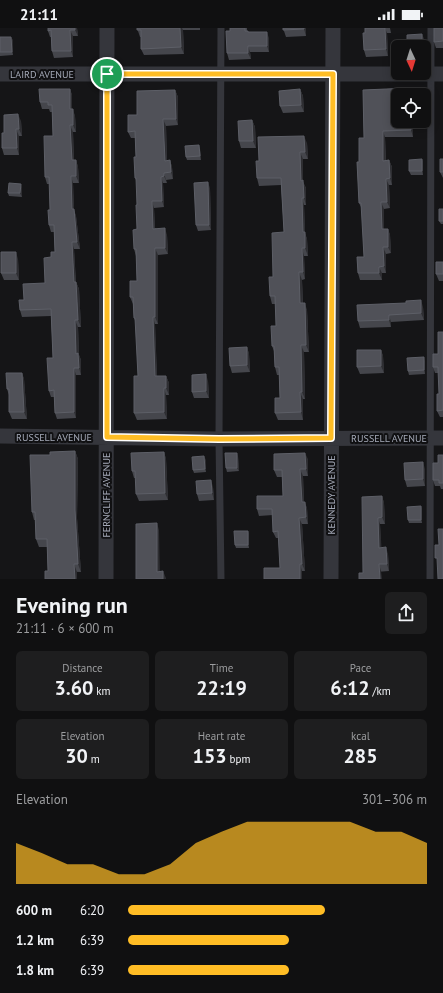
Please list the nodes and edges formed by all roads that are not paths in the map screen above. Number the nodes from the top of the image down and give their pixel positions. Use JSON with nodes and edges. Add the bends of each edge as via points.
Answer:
{"nodes":[{"id":1,"x":107,"y":28,"type":"edge"},
{"id":2,"x":221,"y":28,"type":"edge"},
{"id":3,"x":333,"y":28,"type":"edge"},
{"id":4,"x":431,"y":28,"type":"edge"},
{"id":5,"x":0,"y":74,"type":"edge"},
{"id":6,"x":107,"y":74,"type":"junction"},
{"id":7,"x":333,"y":74,"type":"junction"},
{"id":8,"x":437,"y":74,"type":"edge"},
{"id":9,"x":222,"y":75,"type":"junction"},
{"id":10,"x":0,"y":436,"type":"edge"},
{"id":11,"x":107,"y":437,"type":"junction"},
{"id":12,"x":331,"y":438,"type":"junction"},
{"id":13,"x":437,"y":438,"type":"edge"},
{"id":14,"x":219,"y":439,"type":"junction"},
{"id":15,"x":106,"y":579,"type":"edge"},
{"id":16,"x":221,"y":579,"type":"edge"},
{"id":17,"x":331,"y":579,"type":"edge"},
{"id":18,"x":430,"y":579,"type":"edge"}],
"edges":[{"from":1,"to":6,"type":"street","name":"FERNCLIFF AVENUE"},
{"from":2,"to":9,"type":"lane"},
{"from":3,"to":7,"type":"street","name":"KENNEDY AVENUE"},
{"from":4,"to":8,"type":"lane"},
{"from":5,"to":6,"type":"street","name":"LAIRD AVENUE"},
{"from":6,"to":9,"type":"street","name":"LAIRD AVENUE"},
{"from":6,"to":11,"type":"street","name":"FERNCLIFF AVENUE"},
{"from":7,"to":8,"type":"street","name":"LAIRD AVENUE"},
{"from":7,"to":9,"type":"street","name":"LAIRD AVENUE"},
{"from":7,"to":12,"type":"street","name":"KENNEDY AVENUE"},
{"from":8,"to":13,"type":"lane"},
{"from":9,"to":14,"type":"lane"},
{"from":10,"to":11,"type":"street","name":"RUSSELL AVENUE"},
{"from":11,"to":14,"type":"street","name":"RUSSELL AVENUE"},
{"from":11,"to":15,"type":"street","name":"FERNCLIFF AVENUE"},
{"from":12,"to":13,"type":"street","name":"RUSSELL AVENUE"},
{"from":12,"to":14,"type":"street","name":"RUSSELL AVENUE"},
{"from":12,"to":17,"type":"street","name":"KENNEDY AVENUE"},
{"from":13,"to":18,"type":"lane"},
{"from":14,"to":16,"type":"lane"}]}
